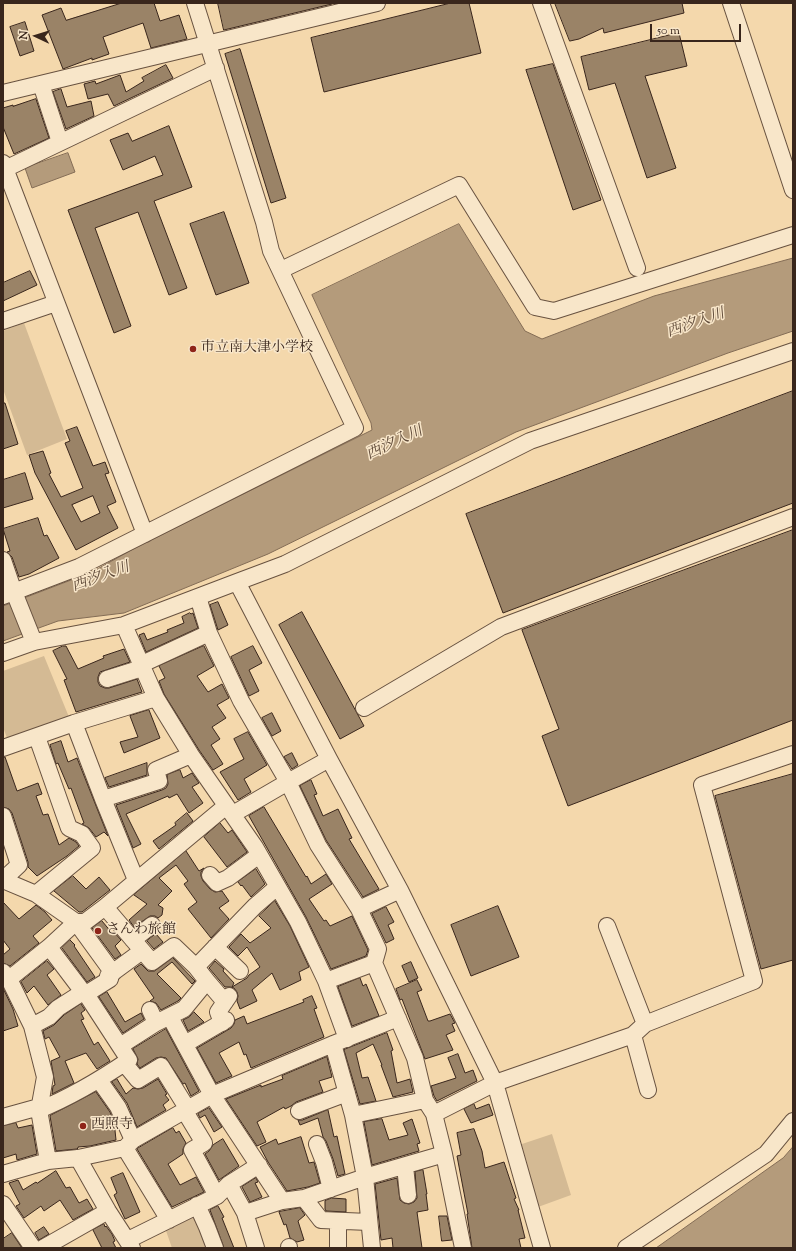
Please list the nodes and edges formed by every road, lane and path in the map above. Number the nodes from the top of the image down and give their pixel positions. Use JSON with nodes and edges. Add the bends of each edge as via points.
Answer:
{"nodes":[{"id":1,"x":195,"y":3,"type":"edge"},
{"id":2,"x":377,"y":3,"type":"edge"},
{"id":3,"x":542,"y":3,"type":"edge"},
{"id":4,"x":731,"y":3,"type":"edge"},
{"id":5,"x":208,"y":44,"type":"junction"},
{"id":6,"x":216,"y":68,"type":"junction"},
{"id":7,"x":41,"y":84,"type":"junction"},
{"id":8,"x":3,"y":93,"type":"edge"},
{"id":9,"x":60,"y":142,"type":"junction"},
{"id":10,"x":4,"y":166,"type":"edge"},
{"id":11,"x":793,"y":190,"type":"edge"},
{"id":12,"x":793,"y":236,"type":"edge"},
{"id":13,"x":637,"y":268,"type":"dead end"},
{"id":14,"x":281,"y":270,"type":"junction"},
{"id":15,"x":56,"y":303,"type":"junction"},
{"id":16,"x":3,"y":321,"type":"edge"},
{"id":17,"x":793,"y":351,"type":"edge"},
{"id":18,"x":793,"y":517,"type":"edge"},
{"id":19,"x":145,"y":534,"type":"junction"},
{"id":20,"x":3,"y":560,"type":"edge"},
{"id":21,"x":237,"y":582,"type":"junction"},
{"id":22,"x":8,"y":594,"type":"edge"},
{"id":23,"x":198,"y":597,"type":"junction"},
{"id":24,"x":124,"y":625,"type":"junction"},
{"id":25,"x":209,"y":633,"type":"junction"},
{"id":26,"x":34,"y":642,"type":"junction"},
{"id":27,"x":3,"y":653,"type":"edge"},
{"id":28,"x":141,"y":667,"type":"junction"},
{"id":29,"x":107,"y":679,"type":"dead end"},
{"id":30,"x":156,"y":698,"type":"junction"},
{"id":31,"x":364,"y":708,"type":"dead end"},
{"id":32,"x":74,"y":723,"type":"junction"},
{"id":33,"x":37,"y":737,"type":"junction"},
{"id":34,"x":3,"y":748,"type":"edge"},
{"id":35,"x":793,"y":754,"type":"edge"},
{"id":36,"x":191,"y":755,"type":"junction"},
{"id":37,"x":329,"y":759,"type":"junction"},
{"id":38,"x":288,"y":782,"type":"junction"},
{"id":39,"x":103,"y":799,"type":"junction"},
{"id":40,"x":229,"y":810,"type":"junction"},
{"id":41,"x":3,"y":816,"type":"edge"},
{"id":42,"x":259,"y":855,"type":"junction"},
{"id":43,"x":210,"y":875,"type":"dead end"},
{"id":44,"x":3,"y":880,"type":"edge"},
{"id":45,"x":136,"y":880,"type":"junction"},
{"id":46,"x":277,"y":887,"type":"junction"},
{"id":47,"x":400,"y":890,"type":"junction"},
{"id":48,"x":36,"y":894,"type":"junction"},
{"id":49,"x":105,"y":907,"type":"junction"},
{"id":50,"x":359,"y":909,"type":"junction"},
{"id":51,"x":76,"y":922,"type":"junction"},
{"id":52,"x":152,"y":924,"type":"dead end"},
{"id":53,"x":607,"y":926,"type":"dead end"},
{"id":54,"x":138,"y":945,"type":"junction"},
{"id":55,"x":49,"y":947,"type":"junction"},
{"id":56,"x":215,"y":947,"type":"junction"},
{"id":57,"x":374,"y":963,"type":"junction"},
{"id":58,"x":196,"y":967,"type":"junction"},
{"id":59,"x":240,"y":970,"type":"dead end"},
{"id":60,"x":113,"y":973,"type":"junction"},
{"id":61,"x":6,"y":975,"type":"edge"},
{"id":62,"x":207,"y":981,"type":"junction"},
{"id":63,"x":326,"y":981,"type":"junction"},
{"id":64,"x":85,"y":993,"type":"junction"},
{"id":65,"x":159,"y":1017,"type":"junction"},
{"id":66,"x":398,"y":1018,"type":"junction"},
{"id":67,"x":32,"y":1026,"type":"junction"},
{"id":68,"x":639,"y":1029,"type":"junction"},
{"id":69,"x":340,"y":1041,"type":"junction"},
{"id":70,"x":185,"y":1044,"type":"junction"},
{"id":71,"x":120,"y":1046,"type":"junction"},
{"id":72,"x":124,"y":1063,"type":"junction"},
{"id":73,"x":99,"y":1080,"type":"junction"},
{"id":74,"x":495,"y":1083,"type":"junction"},
{"id":75,"x":648,"y":1090,"type":"dead end"},
{"id":76,"x":347,"y":1093,"type":"junction"},
{"id":77,"x":212,"y":1095,"type":"junction"},
{"id":78,"x":429,"y":1107,"type":"junction"},
{"id":79,"x":39,"y":1108,"type":"junction"},
{"id":80,"x":185,"y":1109,"type":"junction"},
{"id":81,"x":299,"y":1111,"type":"dead end"},
{"id":82,"x":353,"y":1115,"type":"junction"},
{"id":83,"x":3,"y":1118,"type":"edge"},
{"id":84,"x":793,"y":1121,"type":"edge"},
{"id":85,"x":129,"y":1144,"type":"junction"},
{"id":86,"x":317,"y":1144,"type":"dead end"},
{"id":87,"x":444,"y":1154,"type":"junction"},
{"id":88,"x":78,"y":1158,"type":"junction"},
{"id":89,"x":48,"y":1162,"type":"junction"},
{"id":90,"x":259,"y":1165,"type":"junction"},
{"id":91,"x":405,"y":1166,"type":"junction"},
{"id":92,"x":3,"y":1174,"type":"edge"},
{"id":93,"x":365,"y":1177,"type":"junction"},
{"id":94,"x":229,"y":1184,"type":"junction"},
{"id":95,"x":331,"y":1188,"type":"junction"},
{"id":96,"x":408,"y":1194,"type":"dead end"},
{"id":97,"x":217,"y":1196,"type":"junction"},
{"id":98,"x":304,"y":1198,"type":"junction"},
{"id":99,"x":282,"y":1201,"type":"junction"},
{"id":100,"x":3,"y":1204,"type":"edge"},
{"id":101,"x":197,"y":1205,"type":"junction"},
{"id":102,"x":108,"y":1211,"type":"junction"},
{"id":103,"x":245,"y":1213,"type":"junction"},
{"id":104,"x":169,"y":1220,"type":"junction"},
{"id":105,"x":338,"y":1221,"type":"junction"},
{"id":106,"x":369,"y":1222,"type":"junction"},
{"id":107,"x":130,"y":1244,"type":"edge"},
{"id":108,"x":33,"y":1248,"type":"edge"},
{"id":109,"x":43,"y":1248,"type":"edge"},
{"id":110,"x":214,"y":1248,"type":"edge"},
{"id":111,"x":256,"y":1248,"type":"edge"},
{"id":112,"x":338,"y":1248,"type":"edge"},
{"id":113,"x":372,"y":1248,"type":"edge"},
{"id":114,"x":463,"y":1248,"type":"edge"},
{"id":115,"x":542,"y":1248,"type":"edge"},
{"id":116,"x":626,"y":1248,"type":"edge"}],
"edges":[{"from":1,"to":5,"type":"street"},
{"from":2,"to":5,"type":"street"},
{"from":3,"to":13,"type":"street"},
{"from":4,"to":11,"type":"street"},
{"from":5,"to":6,"type":"street"},
{"from":5,"to":7,"type":"street"},
{"from":6,"to":9,"type":"street"},
{"from":6,"to":14,"type":"street","via":[[271,251]]},
{"from":7,"to":8,"type":"street"},
{"from":7,"to":9,"type":"street"},
{"from":9,"to":10,"type":"street"},
{"from":10,"to":15,"type":"street"},
{"from":12,"to":14,"type":"street","via":[[554,311],[535,307],[459,185]]},
{"from":14,"to":19,"type":"street","via":[[355,428]]},
{"from":15,"to":16,"type":"street"},
{"from":15,"to":19,"type":"street"},
{"from":17,"to":21,"type":"street","via":[[530,440],[285,564]]},
{"from":18,"to":31,"type":"street","via":[[501,627]]},
{"from":19,"to":22,"type":"street","via":[[79,566]]},
{"from":20,"to":22,"type":"street"},
{"from":21,"to":23,"type":"street"},
{"from":21,"to":37,"type":"street"},
{"from":22,"to":26,"type":"street"},
{"from":23,"to":24,"type":"street"},
{"from":23,"to":25,"type":"street"},
{"from":24,"to":26,"type":"street"},
{"from":24,"to":28,"type":"street"},
{"from":25,"to":28,"type":"street"},
{"from":25,"to":38,"type":"street","via":[[241,701]]},
{"from":26,"to":27,"type":"street"},
{"from":28,"to":29,"type":"street"},
{"from":28,"to":30,"type":"street"},
{"from":30,"to":32,"type":"street"},
{"from":30,"to":36,"type":"street"},
{"from":32,"to":33,"type":"street"},
{"from":32,"to":39,"type":"street"},
{"from":33,"to":34,"type":"street"},
{"from":33,"to":48,"type":"street","via":[[69,828],[82,834],[92,848]]},
{"from":35,"to":68,"type":"street","via":[[702,785],[754,981]]},
{"from":36,"to":39,"type":"street","via":[[156,770],[159,780]]},
{"from":36,"to":40,"type":"street"},
{"from":37,"to":38,"type":"street"},
{"from":37,"to":47,"type":"street"},
{"from":38,"to":40,"type":"street"},
{"from":38,"to":50,"type":"street","via":[[318,845]]},
{"from":39,"to":45,"type":"street"},
{"from":40,"to":42,"type":"street"},
{"from":40,"to":45,"type":"street"},
{"from":41,"to":44,"type":"street","via":[[19,865]]},
{"from":42,"to":43,"type":"street","via":[[217,883]]},
{"from":42,"to":46,"type":"street"},
{"from":44,"to":48,"type":"street"},
{"from":45,"to":49,"type":"street"},
{"from":46,"to":56,"type":"street"},
{"from":46,"to":63,"type":"street","via":[[298,922]]},
{"from":47,"to":50,"type":"street"},
{"from":47,"to":74,"type":"street"},
{"from":48,"to":51,"type":"street"},
{"from":49,"to":51,"type":"street","via":[[85,922]]},
{"from":49,"to":54,"type":"street"},
{"from":50,"to":57,"type":"street","via":[[378,949]]},
{"from":51,"to":55,"type":"street"},
{"from":51,"to":60,"type":"street"},
{"from":52,"to":54,"type":"street"},
{"from":53,"to":68,"type":"street"},
{"from":54,"to":58,"type":"street","via":[[152,962],[174,946]]},
{"from":54,"to":60,"type":"street"},
{"from":55,"to":61,"type":"street"},
{"from":55,"to":64,"type":"street"},
{"from":56,"to":58,"type":"street"},
{"from":56,"to":59,"type":"street"},
{"from":57,"to":63,"type":"street"},
{"from":57,"to":66,"type":"street"},
{"from":58,"to":62,"type":"street"},
{"from":60,"to":64,"type":"street","via":[[108,976],[110,979]]},
{"from":61,"to":67,"type":"street"},
{"from":62,"to":65,"type":"street","via":[[184,1009]]},
{"from":62,"to":70,"type":"street","via":[[227,999],[218,1012],[224,1021]]},
{"from":63,"to":69,"type":"street"},
{"from":64,"to":67,"type":"street"},
{"from":64,"to":71,"type":"street"},
{"from":65,"to":70,"type":"street"},
{"from":65,"to":71,"type":"street"},
{"from":66,"to":69,"type":"street"},
{"from":66,"to":78,"type":"street"},
{"from":67,"to":79,"type":"street","via":[[45,1077]]},
{"from":68,"to":74,"type":"street"},
{"from":68,"to":75,"type":"street"},
{"from":69,"to":76,"type":"street"},
{"from":69,"to":77,"type":"street"},
{"from":70,"to":77,"type":"street"},
{"from":71,"to":72,"type":"street","via":[[129,1060]]},
{"from":72,"to":73,"type":"street"},
{"from":72,"to":80,"type":"street","via":[[138,1080],[161,1066]]},
{"from":73,"to":79,"type":"street","via":[[61,1101]]},
{"from":73,"to":85,"type":"street","via":[[118,1107]]},
{"from":74,"to":78,"type":"street"},
{"from":74,"to":115,"type":"street"},
{"from":76,"to":81,"type":"street"},
{"from":76,"to":82,"type":"street"},
{"from":77,"to":80,"type":"street"},
{"from":77,"to":90,"type":"street"},
{"from":78,"to":82,"type":"street"},
{"from":78,"to":87,"type":"street"},
{"from":79,"to":83,"type":"street"},
{"from":79,"to":89,"type":"street"},
{"from":80,"to":85,"type":"street"},
{"from":80,"to":97,"type":"street","via":[[204,1143],[192,1150]]},
{"from":82,"to":93,"type":"street"},
{"from":84,"to":116,"type":"street","via":[[766,1154]]},
{"from":85,"to":88,"type":"street"},
{"from":85,"to":104,"type":"street"},
{"from":86,"to":95,"type":"street"},
{"from":87,"to":91,"type":"street"},
{"from":87,"to":114,"type":"street"},
{"from":88,"to":89,"type":"street"},
{"from":88,"to":102,"type":"street"},
{"from":89,"to":92,"type":"street"},
{"from":90,"to":94,"type":"street"},
{"from":90,"to":99,"type":"street"},
{"from":91,"to":93,"type":"street"},
{"from":91,"to":96,"type":"street"},
{"from":93,"to":95,"type":"street"},
{"from":93,"to":106,"type":"street"},
{"from":94,"to":97,"type":"street"},
{"from":94,"to":103,"type":"street"},
{"from":95,"to":98,"type":"street"},
{"from":97,"to":101,"type":"street"},
{"from":98,"to":99,"type":"street"},
{"from":98,"to":105,"type":"street","via":[[321,1220]]},
{"from":99,"to":103,"type":"street"},
{"from":100,"to":108,"type":"street"},
{"from":101,"to":104,"type":"street"},
{"from":101,"to":110,"type":"street"},
{"from":102,"to":107,"type":"street"},
{"from":102,"to":109,"type":"street"},
{"from":103,"to":111,"type":"street"},
{"from":104,"to":107,"type":"street"},
{"from":105,"to":106,"type":"street"},
{"from":105,"to":112,"type":"street"},
{"from":106,"to":113,"type":"street"}]}
